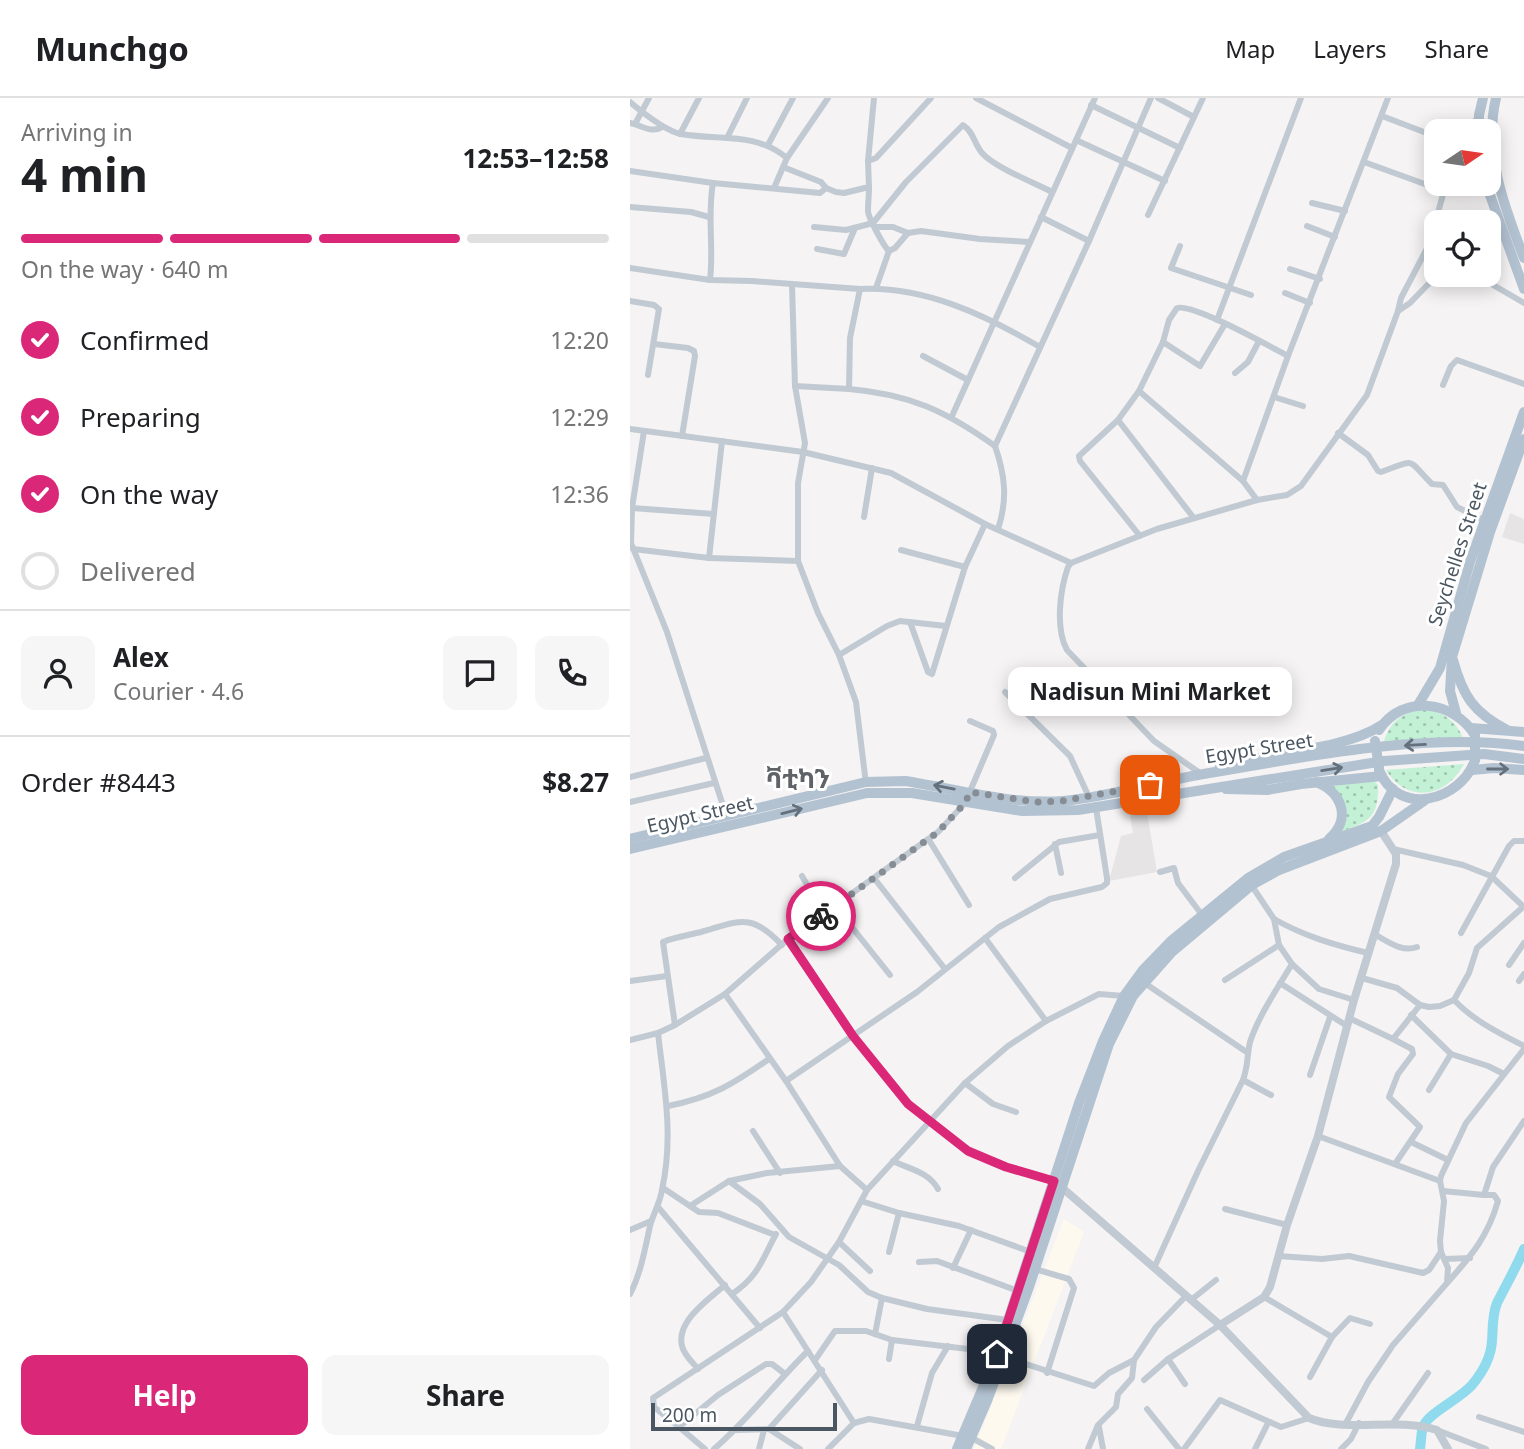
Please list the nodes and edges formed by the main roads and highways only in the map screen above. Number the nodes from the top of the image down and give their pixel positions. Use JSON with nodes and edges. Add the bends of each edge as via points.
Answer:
{"nodes":[{"id":1,"x":1483,"y":98,"type":"edge"},
{"id":2,"x":1496,"y":98,"type":"edge"},
{"id":3,"x":1479,"y":119,"type":"edge"},
{"id":4,"x":1490,"y":196,"type":"edge"},
{"id":5,"x":1524,"y":258,"type":"edge"},
{"id":6,"x":1524,"y":289,"type":"edge"},
{"id":7,"x":1524,"y":412,"type":"edge"},
{"id":8,"x":1524,"y":439,"type":"edge"},
{"id":9,"x":1452,"y":657,"type":"junction"},
{"id":10,"x":1418,"y":705,"type":"junction"},
{"id":11,"x":1456,"y":713,"type":"junction"},
{"id":12,"x":1382,"y":725,"type":"junction"},
{"id":13,"x":1507,"y":730,"type":"junction"},
{"id":14,"x":1524,"y":732,"type":"edge"},
{"id":15,"x":1476,"y":735,"type":"junction"},
{"id":16,"x":1524,"y":746,"type":"edge"},
{"id":17,"x":1524,"y":759,"type":"edge"},
{"id":18,"x":1477,"y":761,"type":"junction"},
{"id":19,"x":1524,"y":770,"type":"edge"},
{"id":20,"x":1380,"y":772,"type":"junction"},
{"id":21,"x":1203,"y":774,"type":"junction"},
{"id":22,"x":1316,"y":782,"type":"junction"},
{"id":23,"x":1216,"y":787,"type":"junction"},
{"id":24,"x":867,"y":788,"type":"junction"},
{"id":25,"x":1393,"y":789,"type":"junction"},
{"id":26,"x":967,"y":798,"type":"junction"},
{"id":27,"x":1424,"y":801,"type":"junction"},
{"id":28,"x":630,"y":839,"type":"edge"},
{"id":29,"x":1327,"y":841,"type":"junction"},
{"id":30,"x":630,"y":849,"type":"edge"},
{"id":31,"x":1250,"y":882,"type":"junction"},
{"id":32,"x":1169,"y":949,"type":"junction"},
{"id":33,"x":1057,"y":1184,"type":"junction"},
{"id":34,"x":1023,"y":1287,"type":"junction"},
{"id":35,"x":1001,"y":1356,"type":"junction"},
{"id":36,"x":967,"y":1441,"type":"edge"},
{"id":37,"x":957,"y":1449,"type":"edge"}],
"edges":[{"from":1,"to":3,"type":"main road"},
{"from":2,"to":5,"type":"main road","via":[[1496,169]]},
{"from":4,"to":6,"type":"main road"},
{"from":7,"to":10,"type":"main road","name":"Seychelles Street","via":[[1456,608],[1440,668]]},
{"from":8,"to":9,"type":"main road","name":"Seychelles Street"},
{"from":9,"to":11,"type":"main road","name":"Seychelles Street","via":[[1450,691]]},
{"from":9,"to":13,"type":"main road","via":[[1475,709]]},
{"from":10,"to":11,"type":"main road"},
{"from":10,"to":12,"type":"main road"},
{"from":11,"to":15,"type":"main road"},
{"from":12,"to":20,"type":"main road","bridge":true,"via":[[1375,741]]},
{"from":12,"to":21,"type":"main road","via":[[1354,739],[1245,759]]},
{"from":13,"to":14,"type":"main road"},
{"from":13,"to":15,"type":"main road"},
{"from":15,"to":16,"type":"main road"},
{"from":15,"to":18,"type":"main road","bridge":true},
{"from":15,"to":21,"type":"main road","name":"Egypt Street","one_way":true},
{"from":17,"to":18,"type":"main road"},
{"from":18,"to":19,"type":"main road","one_way":true,"via":[[1494,768]]},
{"from":23,"to":18,"type":"main road","name":"Egypt Street","one_way":true,"via":[[1384,761]]},
{"from":18,"to":27,"type":"main road","via":[[1457,787]]},
{"from":20,"to":22,"type":"main road"},
{"from":20,"to":25,"type":"main road"},
{"from":21,"to":26,"type":"main road","name":"Egypt Street","via":[[1089,797],[1036,802]]},
{"from":22,"to":23,"type":"main road","via":[[1254,791]]},
{"from":22,"to":29,"type":"main road","via":[[1332,791],[1341,805],[1339,829]]},
{"from":23,"to":26,"type":"main road","name":"Egypt Street","via":[[1096,808],[1042,812]]},
{"from":24,"to":26,"type":"main road","name":"Egypt Street"},
{"from":24,"to":28,"type":"main road","name":"Egypt Street"},
{"from":30,"to":24,"type":"main road","name":"Egypt Street","one_way":true},
{"from":25,"to":27,"type":"main road"},
{"from":25,"to":29,"type":"main road","via":[[1371,826]]},
{"from":27,"to":31,"type":"main road","via":[[1381,831]]},
{"from":29,"to":31,"type":"main road","via":[[1284,857]]},
{"from":31,"to":32,"type":"main road"},
{"from":31,"to":32,"type":"main road","via":[[1202,915]]},
{"from":32,"to":33,"type":"main road","via":[[1126,1007]]},
{"from":32,"to":33,"type":"main road","via":[[1143,970],[1124,996],[1103,1041]]},
{"from":33,"to":34,"type":"main road"},
{"from":33,"to":34,"type":"main road","via":[[1035,1269]]},
{"from":34,"to":35,"type":"main road"},
{"from":34,"to":35,"type":"main road","via":[[1008,1320]]},
{"from":35,"to":36,"type":"main road"},
{"from":36,"to":37,"type":"main road"}]}
